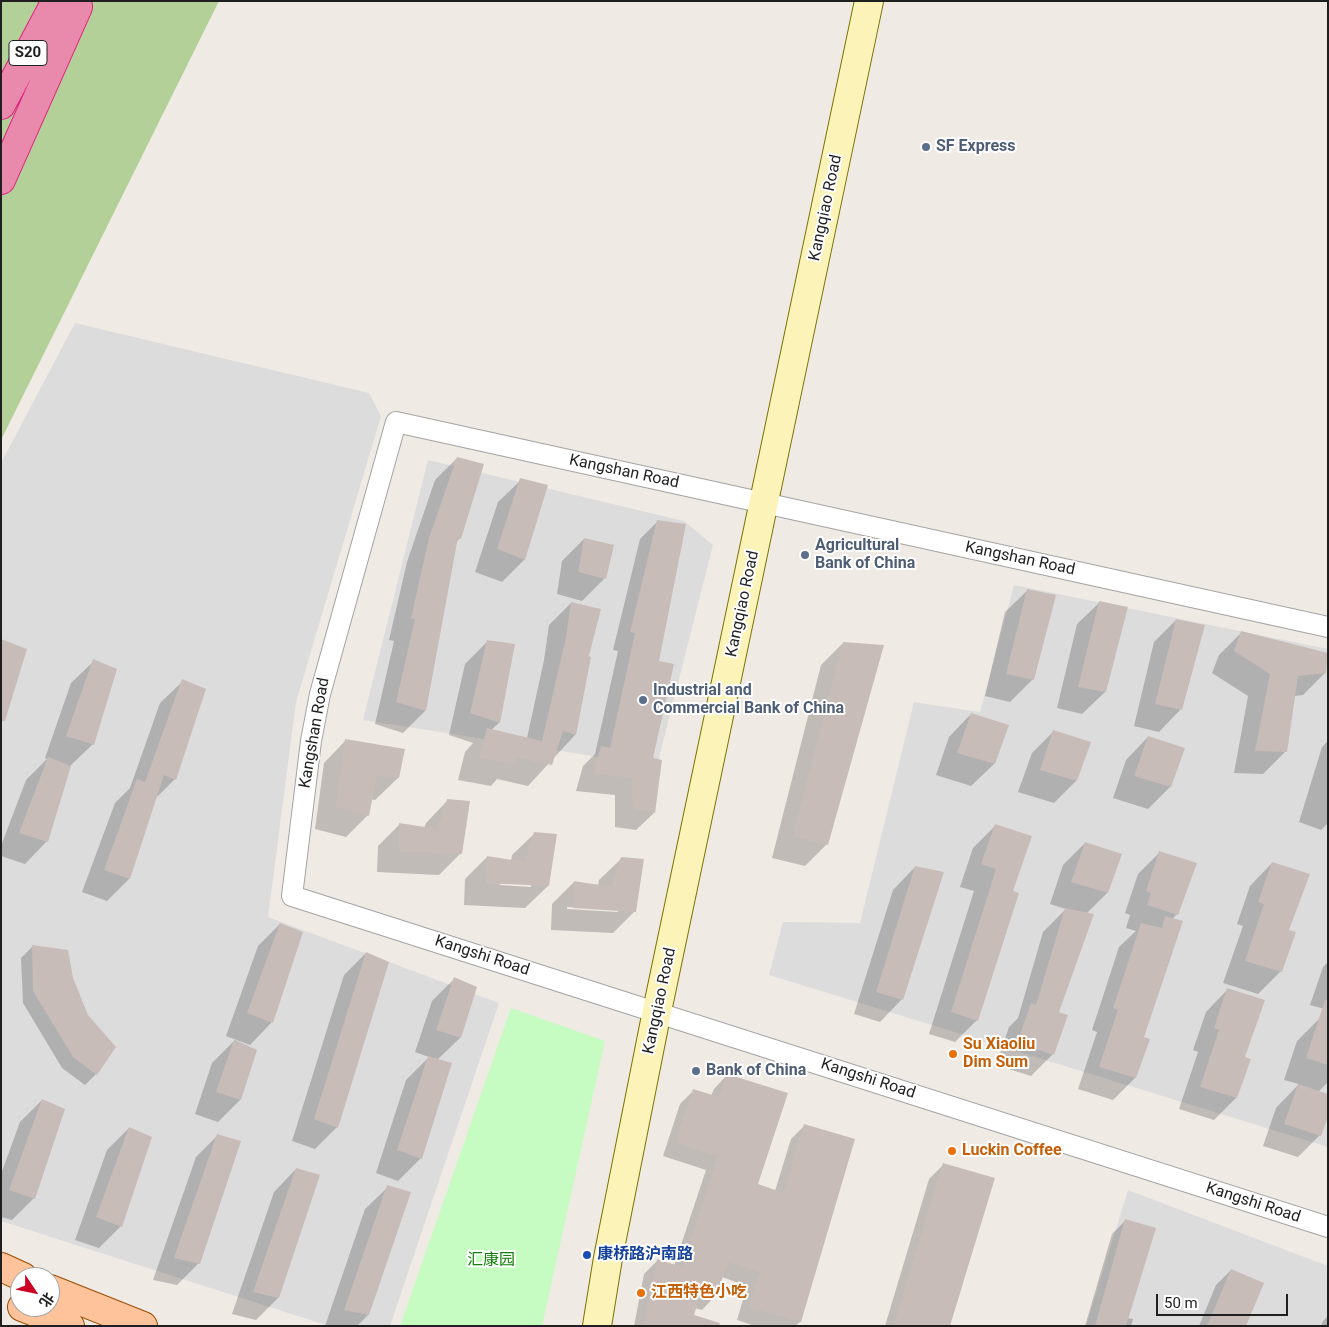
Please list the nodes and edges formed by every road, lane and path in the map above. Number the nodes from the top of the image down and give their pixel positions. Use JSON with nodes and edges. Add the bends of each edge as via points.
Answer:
{"nodes":[{"id":1,"x":56,"y":1,"type":"edge"},
{"id":2,"x":77,"y":1,"type":"edge"},
{"id":3,"x":869,"y":1,"type":"edge"},
{"id":4,"x":1,"y":105,"type":"edge"},
{"id":5,"x":1,"y":180,"type":"edge"},
{"id":6,"x":764,"y":503,"type":"junction"},
{"id":7,"x":1328,"y":627,"type":"edge"},
{"id":8,"x":292,"y":896,"type":"joint"},
{"id":9,"x":657,"y":1011,"type":"junction"},
{"id":10,"x":1328,"y":1227,"type":"edge"},
{"id":11,"x":60,"y":1293,"type":"edge"},
{"id":12,"x":47,"y":1317,"type":"edge"},
{"id":13,"x":70,"y":1326,"type":"edge"},
{"id":14,"x":143,"y":1326,"type":"edge"},
{"id":15,"x":596,"y":1326,"type":"edge"}],
"edges":[{"from":1,"to":4,"type":"highway","number":"S20"},
{"from":2,"to":5,"type":"highway","via":[[78,7]]},
{"from":3,"to":6,"type":"main road","name":"Kangqiao Road"},
{"from":6,"to":7,"type":"street","name":"Kangshan Road"},
{"from":6,"to":8,"type":"street","name":"Kangshan Road","via":[[396,422],[320,694]]},
{"from":6,"to":9,"type":"main road","name":"Kangqiao Road"},
{"from":8,"to":9,"type":"street","name":"Kangshi Road"},
{"from":9,"to":10,"type":"street","name":"Kangshi Road"},
{"from":9,"to":15,"type":"main road","name":"Kangqiao Road"},
{"from":11,"to":14,"type":"main road"},
{"from":12,"to":13,"type":"main road"}]}
